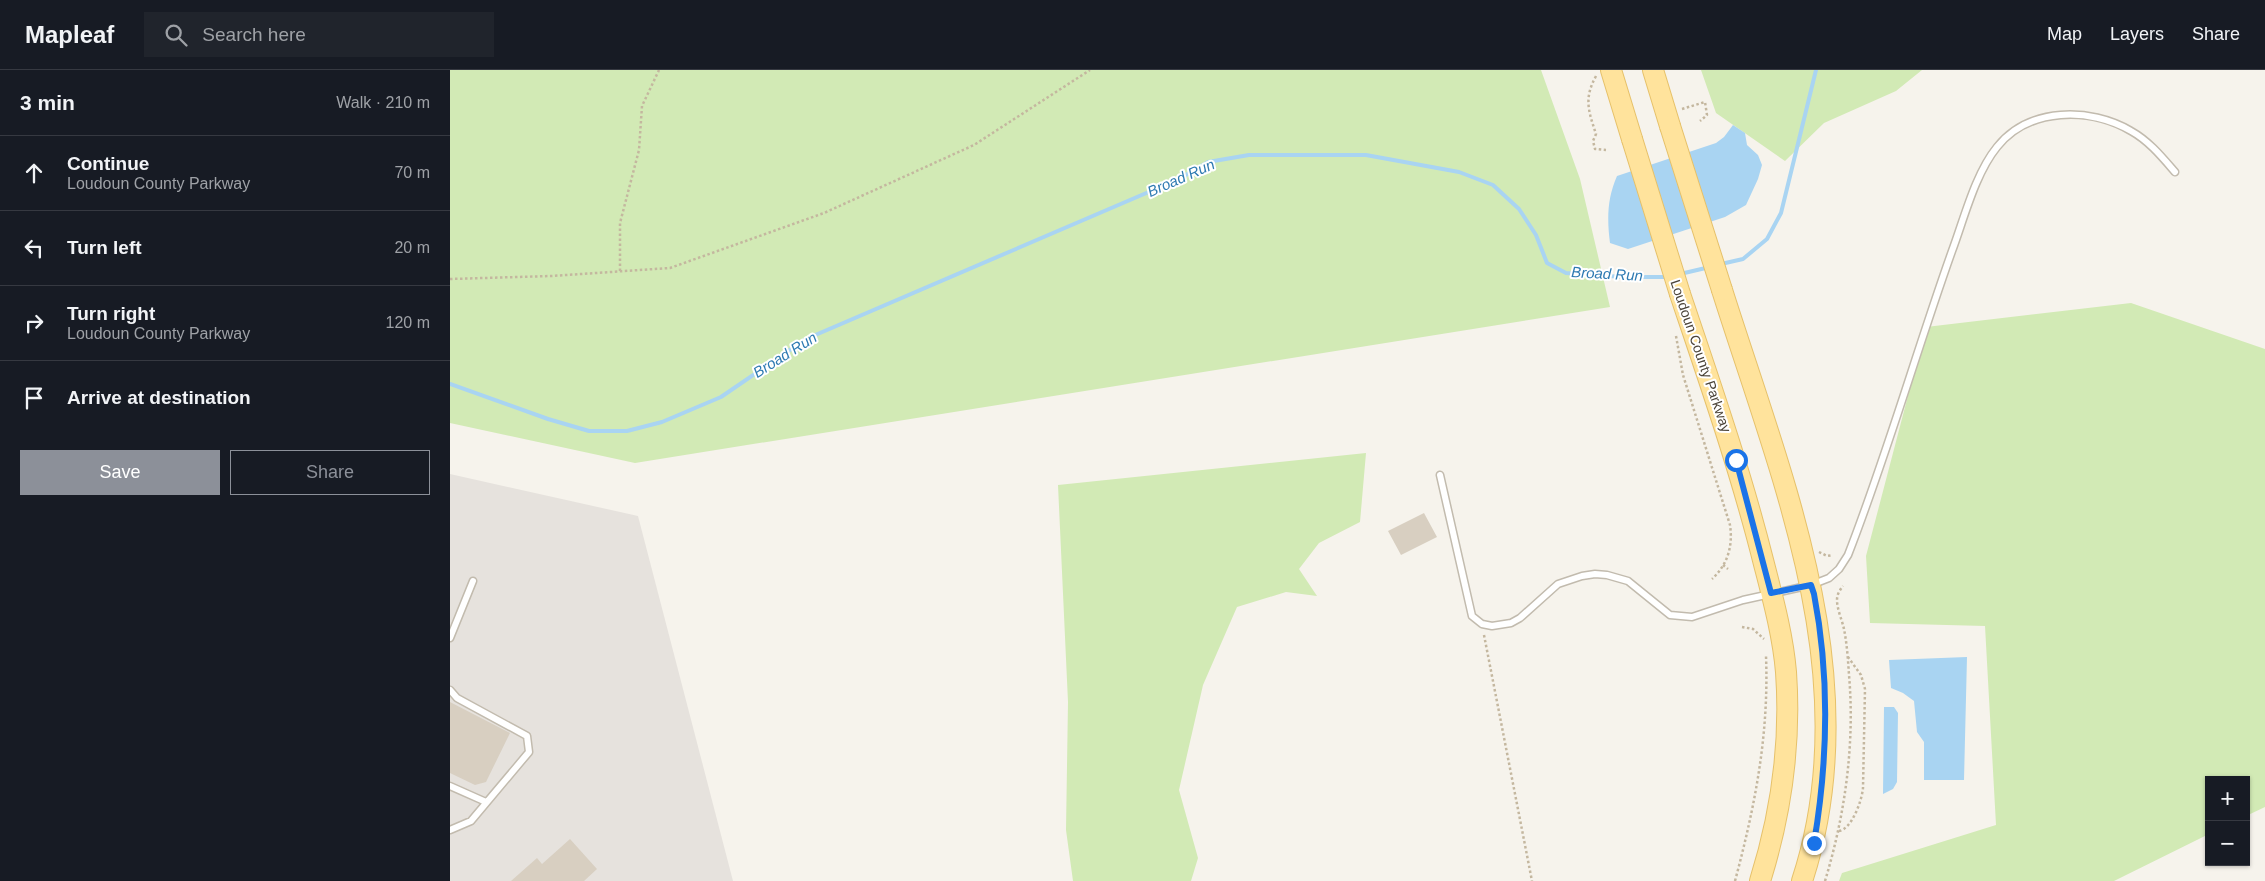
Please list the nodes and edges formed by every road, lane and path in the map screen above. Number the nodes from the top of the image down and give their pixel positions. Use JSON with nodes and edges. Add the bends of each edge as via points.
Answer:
{"nodes":[{"id":1,"x":659,"y":70,"type":"edge"},
{"id":2,"x":1090,"y":70,"type":"edge"},
{"id":3,"x":1653,"y":70,"type":"edge"},
{"id":4,"x":1604,"y":71,"type":"edge"},
{"id":5,"x":1675,"y":118,"type":"junction"},
{"id":6,"x":1700,"y":121,"type":"dead end"},
{"id":7,"x":1606,"y":150,"type":"dead end"},
{"id":8,"x":2175,"y":172,"type":"dead end"},
{"id":9,"x":620,"y":271,"type":"junction"},
{"id":10,"x":450,"y":279,"type":"edge"},
{"id":11,"x":1674,"y":329,"type":"dead end"},
{"id":12,"x":1440,"y":475,"type":"dead end"},
{"id":13,"x":1723,"y":565,"type":"junction"},
{"id":14,"x":1728,"y":569,"type":"dead end"},
{"id":15,"x":1712,"y":579,"type":"dead end"},
{"id":16,"x":473,"y":581,"type":"dead end"},
{"id":17,"x":1811,"y":585,"type":"junction"},
{"id":18,"x":1771,"y":593,"type":"junction"},
{"id":19,"x":1482,"y":624,"type":"junction"},
{"id":20,"x":1755,"y":625,"type":"dead end"},
{"id":21,"x":1742,"y":627,"type":"dead end"},
{"id":22,"x":1754,"y":629,"type":"junction"},
{"id":23,"x":450,"y":638,"type":"edge"},
{"id":24,"x":1847,"y":656,"type":"dead end"},
{"id":25,"x":450,"y":690,"type":"edge"},
{"id":26,"x":450,"y":786,"type":"edge"},
{"id":27,"x":486,"y":802,"type":"junction"},
{"id":28,"x":450,"y":830,"type":"edge"},
{"id":29,"x":1838,"y":831,"type":"dead end"},
{"id":30,"x":1532,"y":881,"type":"edge"},
{"id":31,"x":1735,"y":881,"type":"edge"},
{"id":32,"x":1760,"y":881,"type":"edge"},
{"id":33,"x":1802,"y":881,"type":"edge"}],
"edges":[{"from":1,"to":9,"type":"path","via":[[642,106],[639,150],[620,223]]},
{"from":2,"to":9,"type":"path","via":[[974,145],[824,213],[670,268]]},
{"from":3,"to":5,"type":"main road"},
{"from":4,"to":7,"type":"path","via":[[1588,95],[1588,107],[1596,134],[1593,141],[1595,150]]},
{"from":4,"to":18,"type":"main road","name":"Loudoun County Parkway","bridge":true,"via":[[1632,139],[1736,460]]},
{"from":5,"to":6,"type":"path","via":[[1705,102],[1707,115]]},
{"from":5,"to":17,"type":"main road","bridge":true,"via":[[1722,290],[1796,522]]},
{"from":8,"to":17,"type":"lane","via":[[2157,151],[2131,130],[2089,115],[2048,116],[2030,122],[1996,147],[1981,176],[1932,308],[1848,555],[1829,578]]},
{"from":9,"to":10,"type":"path"},
{"from":11,"to":13,"type":"path","via":[[1684,375],[1730,525],[1730,550]]},
{"from":12,"to":19,"type":"lane","via":[[1472,616]]},
{"from":13,"to":14,"type":"path"},
{"from":13,"to":15,"type":"path"},
{"from":16,"to":23,"type":"lane"},
{"from":17,"to":18,"type":"lane"},
{"from":17,"to":33,"type":"main road","via":[[1822,654],[1826,754],[1814,843]]},
{"from":18,"to":19,"type":"lane","via":[[1684,618],[1670,615],[1628,581],[1595,574],[1558,584],[1511,623]]},
{"from":18,"to":32,"type":"main road","name":"Loudoun County Parkway","via":[[1786,672],[1785,756],[1776,819]]},
{"from":19,"to":30,"type":"path"},
{"from":20,"to":22,"type":"path"},
{"from":21,"to":22,"type":"path"},
{"from":22,"to":31,"type":"path","via":[[1762,636],[1766,647],[1766,721],[1750,820]]},
{"from":24,"to":29,"type":"path","via":[[1861,675],[1866,689],[1863,788],[1848,825]]},
{"from":25,"to":27,"type":"lane","via":[[457,698],[527,736],[529,752]]},
{"from":26,"to":27,"type":"lane"},
{"from":27,"to":28,"type":"lane","via":[[471,821]]}]}
